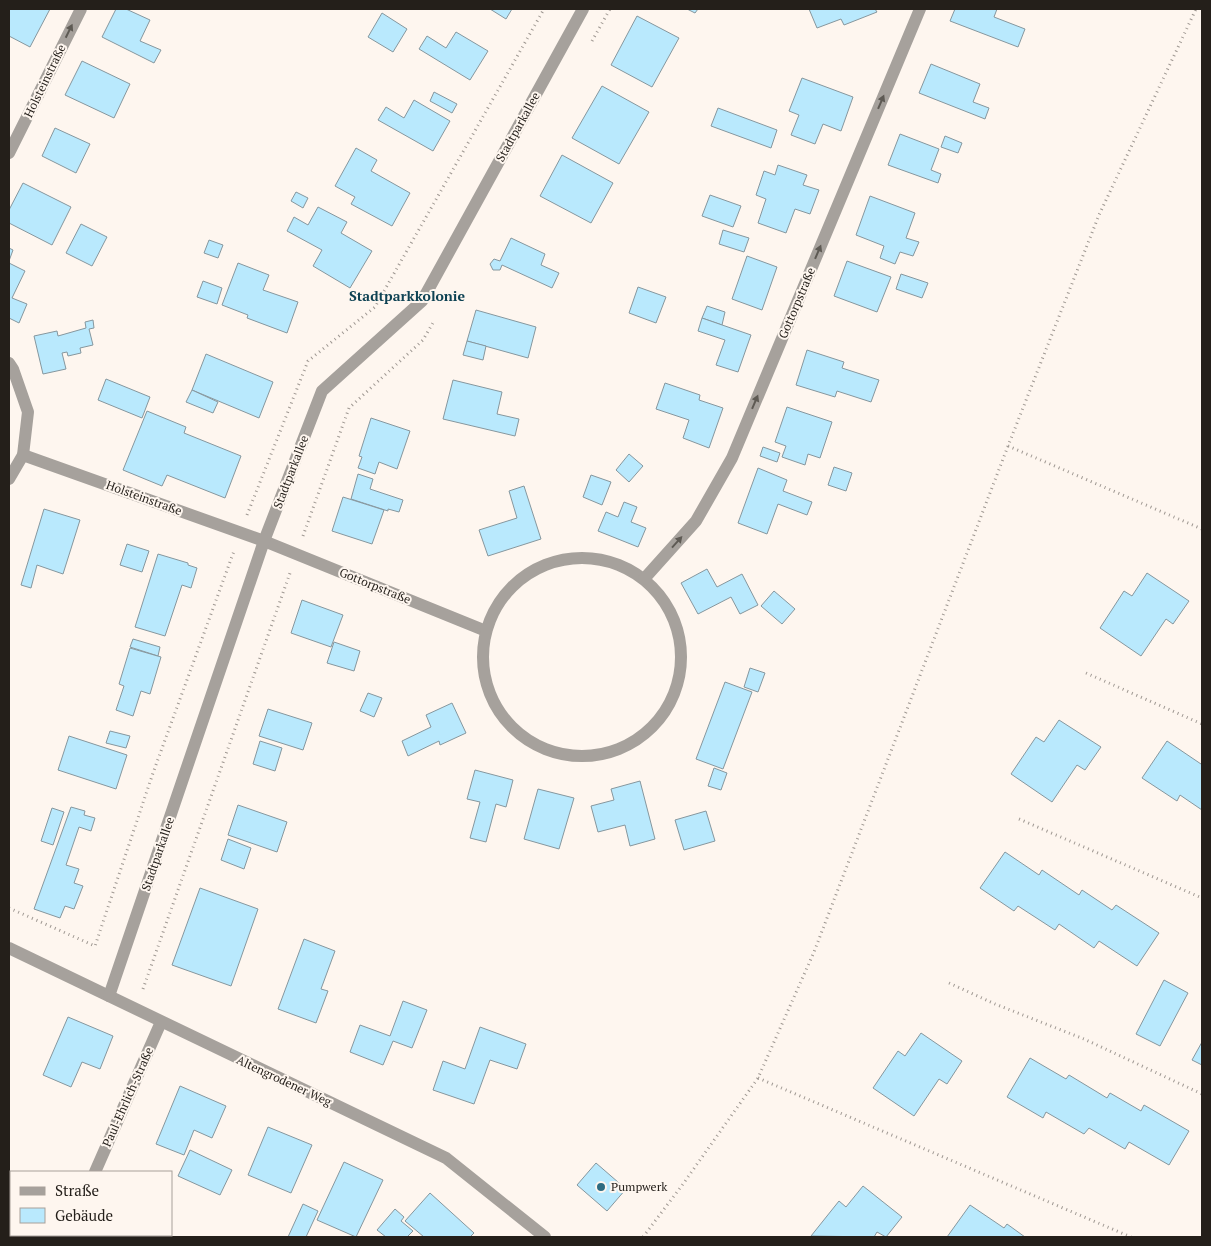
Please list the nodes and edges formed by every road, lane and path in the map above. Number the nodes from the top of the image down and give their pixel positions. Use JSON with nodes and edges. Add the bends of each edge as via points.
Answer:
{"nodes":[{"id":1,"x":81,"y":9,"type":"edge"},
{"id":2,"x":583,"y":9,"type":"edge"},
{"id":3,"x":610,"y":9,"type":"edge"},
{"id":4,"x":920,"y":9,"type":"edge"},
{"id":5,"x":1196,"y":9,"type":"edge"},
{"id":6,"x":589,"y":47,"type":"dead end"},
{"id":7,"x":9,"y":153,"type":"edge"},
{"id":8,"x":437,"y":315,"type":"dead end"},
{"id":9,"x":9,"y":363,"type":"edge"},
{"id":10,"x":1008,"y":446,"type":"junction"},
{"id":11,"x":23,"y":455,"type":"junction"},
{"id":12,"x":9,"y":479,"type":"edge"},
{"id":13,"x":1202,"y":530,"type":"edge"},
{"id":14,"x":264,"y":541,"type":"junction"},
{"id":15,"x":297,"y":554,"type":"junction"},
{"id":16,"x":644,"y":579,"type":"junction"},
{"id":17,"x":486,"y":631,"type":"junction"},
{"id":18,"x":1086,"y":673,"type":"dead end"},
{"id":19,"x":1202,"y":724,"type":"edge"},
{"id":20,"x":1019,"y":820,"type":"dead end"},
{"id":21,"x":1202,"y":898,"type":"edge"},
{"id":22,"x":9,"y":948,"type":"edge"},
{"id":23,"x":949,"y":982,"type":"dead end"},
{"id":24,"x":109,"y":996,"type":"junction"},
{"id":25,"x":136,"y":1009,"type":"junction"},
{"id":26,"x":161,"y":1022,"type":"junction"},
{"id":27,"x":758,"y":1078,"type":"junction"},
{"id":28,"x":1202,"y":1094,"type":"edge"},
{"id":29,"x":95,"y":1171,"type":"edge"},
{"id":30,"x":545,"y":1237,"type":"edge"},
{"id":31,"x":643,"y":1237,"type":"edge"},
{"id":32,"x":1131,"y":1237,"type":"edge"}],
"edges":[{"from":7,"to":1,"type":"street","name":"Holsteinstraße","one_way":true},
{"from":2,"to":14,"type":"street","name":"Stadtparkallee","via":[[422,301],[322,391]]},
{"from":3,"to":6,"type":"path"},
{"from":16,"to":4,"type":"street","name":"Gottorpstraße","one_way":true,"via":[[696,521],[732,458]]},
{"from":5,"to":10,"type":"path","via":[[1099,215]]},
{"from":8,"to":15,"type":"path","via":[[422,340],[349,408]]},
{"from":9,"to":11,"type":"street","via":[[28,412]]},
{"from":10,"to":13,"type":"path"},
{"from":10,"to":27,"type":"path","via":[[814,952]]},
{"from":11,"to":12,"type":"street"},
{"from":11,"to":14,"type":"street","name":"Holsteinstraße"},
{"from":14,"to":15,"type":"street","name":"Gottorpstraße"},
{"from":14,"to":24,"type":"street","name":"Stadtparkallee"},
{"from":15,"to":17,"type":"street","name":"Gottorpstraße"},
{"from":15,"to":25,"type":"path"},
{"from":16,"to":17,"type":"street","via":[[616,563],[583,557],[551,562],[522,578],[500,601]]},
{"from":16,"to":17,"type":"street","via":[[666,603],[679,633],[681,666],[673,698],[654,725],[628,745],[597,755],[564,755],[534,744],[508,723],[490,696],[483,664]]},
{"from":18,"to":19,"type":"path"},
{"from":20,"to":21,"type":"path"},
{"from":22,"to":24,"type":"street","name":"Altengrodener Weg"},
{"from":23,"to":28,"type":"path","via":[[1084,1039]]},
{"from":24,"to":25,"type":"street","name":"Altengrodener Weg"},
{"from":25,"to":26,"type":"street","name":"Altengrodener Weg"},
{"from":26,"to":29,"type":"street","name":"Paul-Ehrlich-Straße"},
{"from":26,"to":30,"type":"street","name":"Altengrodener Weg","via":[[446,1158]]},
{"from":27,"to":31,"type":"path"},
{"from":27,"to":32,"type":"path"}]}
